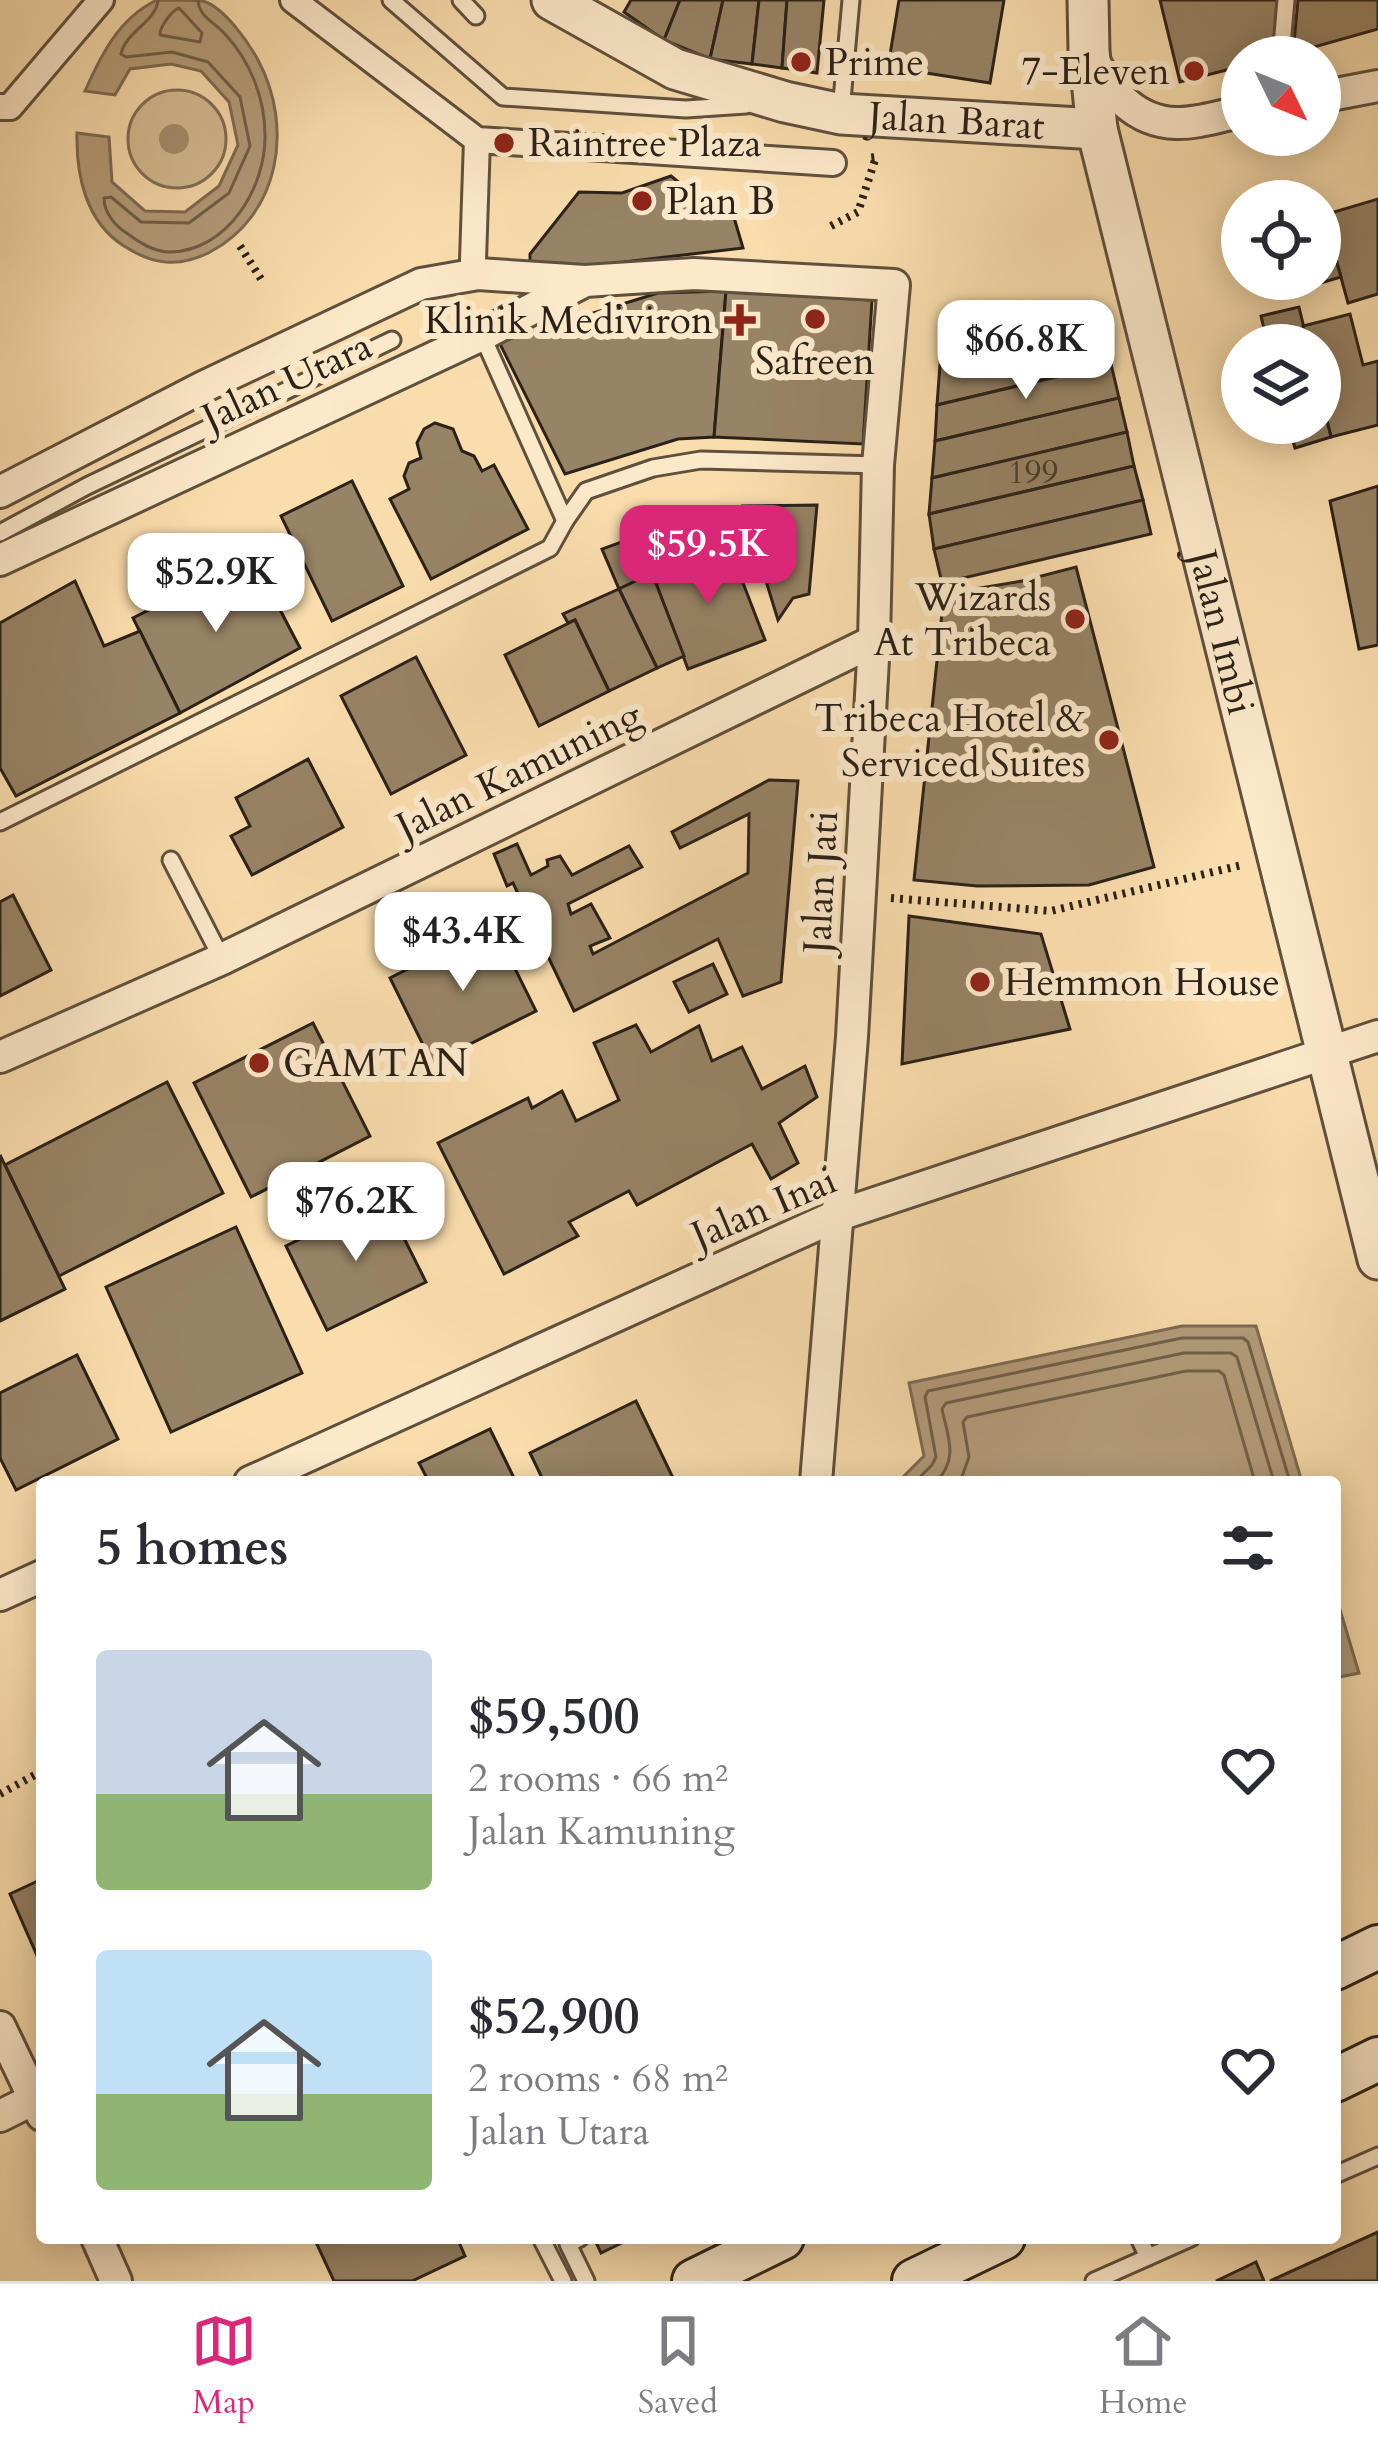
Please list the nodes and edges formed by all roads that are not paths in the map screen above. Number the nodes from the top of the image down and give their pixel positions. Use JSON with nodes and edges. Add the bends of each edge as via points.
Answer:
{"nodes":[{"id":1,"x":101,"y":0,"type":"edge"},
{"id":2,"x":293,"y":0,"type":"edge"},
{"id":3,"x":391,"y":0,"type":"edge"},
{"id":4,"x":461,"y":0,"type":"edge"},
{"id":5,"x":552,"y":0,"type":"edge"},
{"id":6,"x":851,"y":0,"type":"edge"},
{"id":7,"x":1088,"y":0,"type":"edge"},
{"id":8,"x":1286,"y":0,"type":"edge"},
{"id":9,"x":476,"y":16,"type":"dead end"},
{"id":10,"x":1283,"y":36,"type":"edge"},
{"id":11,"x":1089,"y":50,"type":"junction"},
{"id":12,"x":1378,"y":86,"type":"edge"},
{"id":13,"x":1341,"y":93,"type":"edge"},
{"id":14,"x":785,"y":102,"type":"junction"},
{"id":15,"x":0,"y":107,"type":"edge"},
{"id":16,"x":841,"y":114,"type":"junction"},
{"id":17,"x":1221,"y":116,"type":"edge"},
{"id":18,"x":1097,"y":129,"type":"junction"},
{"id":19,"x":477,"y":140,"type":"junction"},
{"id":20,"x":833,"y":164,"type":"dead end"},
{"id":21,"x":472,"y":260,"type":"dead end"},
{"id":22,"x":585,"y":281,"type":"junction"},
{"id":23,"x":894,"y":285,"type":"joint"},
{"id":24,"x":482,"y":335,"type":"junction"},
{"id":25,"x":392,"y":340,"type":"dead end"},
{"id":26,"x":878,"y":465,"type":"junction"},
{"id":27,"x":0,"y":492,"type":"edge"},
{"id":28,"x":565,"y":520,"type":"junction"},
{"id":29,"x":0,"y":533,"type":"edge"},
{"id":30,"x":0,"y":560,"type":"edge"},
{"id":31,"x":874,"y":641,"type":"junction"},
{"id":32,"x":0,"y":822,"type":"edge"},
{"id":33,"x":171,"y":860,"type":"dead end"},
{"id":34,"x":221,"y":959,"type":"junction"},
{"id":35,"x":1378,"y":1036,"type":"edge"},
{"id":36,"x":1327,"y":1052,"type":"junction"},
{"id":37,"x":0,"y":1057,"type":"edge"},
{"id":38,"x":836,"y":1216,"type":"junction"},
{"id":39,"x":1376,"y":1245,"type":"edge"},
{"id":40,"x":263,"y":1476,"type":"edge"},
{"id":41,"x":816,"y":1476,"type":"edge"},
{"id":42,"x":36,"y":1579,"type":"edge"},
{"id":43,"x":0,"y":1595,"type":"edge"},
{"id":44,"x":1378,"y":1947,"type":"edge"},
{"id":45,"x":1341,"y":1965,"type":"edge"},
{"id":46,"x":0,"y":2026,"type":"edge"},
{"id":47,"x":1378,"y":2060,"type":"edge"},
{"id":48,"x":1341,"y":2077,"type":"edge"},
{"id":49,"x":36,"y":2095,"type":"edge"},
{"id":50,"x":36,"y":2104,"type":"edge"},
{"id":51,"x":0,"y":2116,"type":"edge"},
{"id":52,"x":1378,"y":2156,"type":"edge"},
{"id":53,"x":1341,"y":2172,"type":"edge"},
{"id":54,"x":100,"y":2244,"type":"edge"},
{"id":55,"x":544,"y":2244,"type":"edge"},
{"id":56,"x":568,"y":2244,"type":"edge"},
{"id":57,"x":770,"y":2244,"type":"edge"},
{"id":58,"x":994,"y":2244,"type":"edge"},
{"id":59,"x":1142,"y":2244,"type":"edge"},
{"id":60,"x":1178,"y":2244,"type":"edge"},
{"id":61,"x":1148,"y":2257,"type":"junction"},
{"id":62,"x":116,"y":2281,"type":"edge"},
{"id":63,"x":563,"y":2281,"type":"edge"},
{"id":64,"x":586,"y":2281,"type":"edge"},
{"id":65,"x":694,"y":2281,"type":"edge"},
{"id":66,"x":914,"y":2281,"type":"edge"},
{"id":67,"x":1094,"y":2281,"type":"edge"}],
"edges":[{"from":1,"to":15,"type":"street","via":[[10,107]]},
{"from":2,"to":19,"type":"street"},
{"from":3,"to":14,"type":"lane","via":[[503,97],[686,109]]},
{"from":4,"to":9,"type":"lane"},
{"from":5,"to":14,"type":"street","name":"Jalan Barat","via":[[675,69]]},
{"from":6,"to":16,"type":"lane"},
{"from":7,"to":11,"type":"street","name":"Jalan Imbi"},
{"from":8,"to":10,"type":"lane"},
{"from":11,"to":17,"type":"street","via":[[1124,104],[1151,118],[1178,124]]},
{"from":11,"to":18,"type":"street","name":"Jalan Imbi"},
{"from":12,"to":13,"type":"street"},
{"from":14,"to":16,"type":"street","name":"Jalan Barat"},
{"from":16,"to":18,"type":"street","name":"Jalan Barat"},
{"from":18,"to":36,"type":"street","name":"Jalan Imbi"},
{"from":19,"to":20,"type":"street"},
{"from":19,"to":21,"type":"street"},
{"from":22,"to":23,"type":"street","name":"Jalan Utara","via":[[694,274]]},
{"from":22,"to":24,"type":"street","name":"Jalan Utara"},
{"from":22,"to":27,"type":"street","via":[[478,274],[421,284]]},
{"from":23,"to":26,"type":"street","name":"Jalan Jati"},
{"from":24,"to":28,"type":"lane"},
{"from":24,"to":30,"type":"street","name":"Jalan Utara"},
{"from":25,"to":29,"type":"lane"},
{"from":26,"to":28,"type":"lane","via":[[701,460],[653,468],[586,491]]},
{"from":26,"to":31,"type":"street","name":"Jalan Jati"},
{"from":28,"to":32,"type":"lane","via":[[550,548]]},
{"from":31,"to":34,"type":"street","name":"Jalan Kamuning"},
{"from":31,"to":38,"type":"street","name":"Jalan Jati"},
{"from":33,"to":34,"type":"lane"},
{"from":34,"to":37,"type":"street","name":"Jalan Kamuning"},
{"from":35,"to":36,"type":"street","name":"Jalan Inai"},
{"from":36,"to":38,"type":"street","name":"Jalan Inai"},
{"from":36,"to":39,"type":"street","name":"Jalan Imbi"},
{"from":38,"to":40,"type":"street","name":"Jalan Inai"},
{"from":38,"to":41,"type":"street","name":"Jalan Jati"},
{"from":42,"to":43,"type":"street"},
{"from":44,"to":45,"type":"main road"},
{"from":46,"to":49,"type":"street"},
{"from":47,"to":48,"type":"main road"},
{"from":50,"to":51,"type":"street"},
{"from":52,"to":53,"type":"lane"},
{"from":54,"to":62,"type":"street"},
{"from":55,"to":63,"type":"lane"},
{"from":56,"to":64,"type":"lane"},
{"from":57,"to":65,"type":"main road"},
{"from":58,"to":66,"type":"main road"},
{"from":59,"to":61,"type":"lane"},
{"from":60,"to":61,"type":"lane"},
{"from":61,"to":67,"type":"lane"}]}
